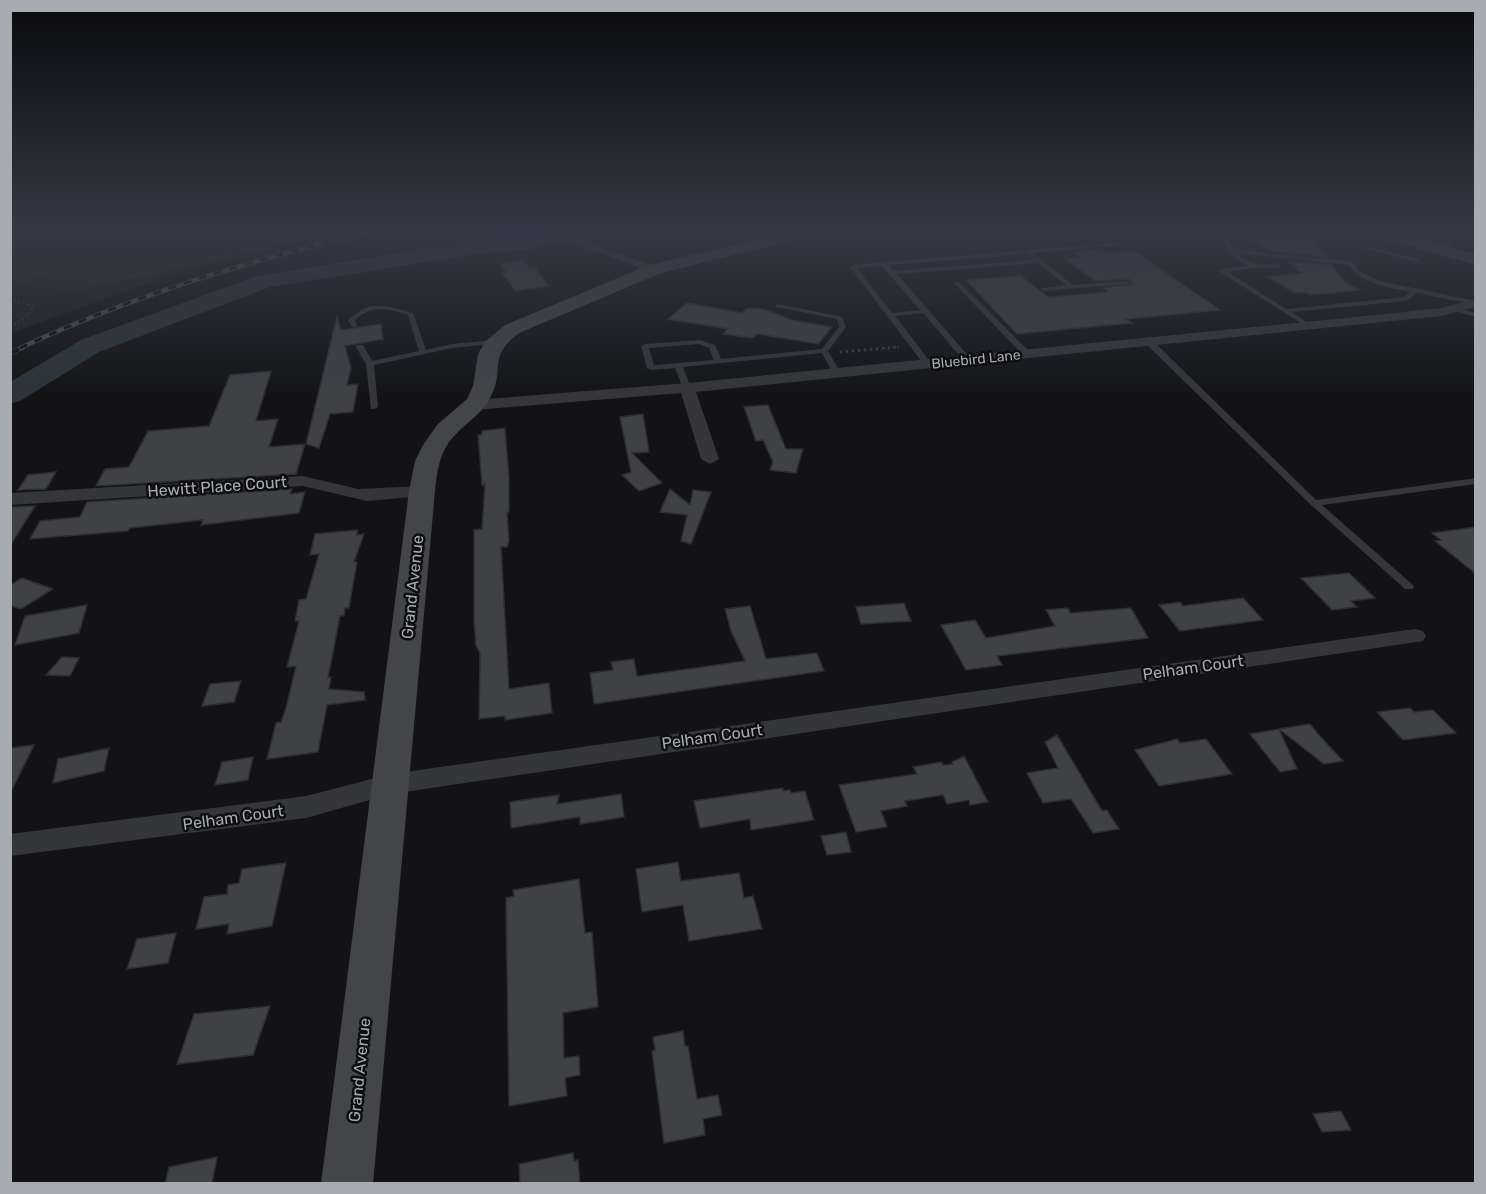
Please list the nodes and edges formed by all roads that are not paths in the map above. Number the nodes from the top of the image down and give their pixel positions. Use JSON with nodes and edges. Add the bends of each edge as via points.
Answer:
{"nodes":[{"id":1,"x":606,"y":289,"type":"edge"},
{"id":2,"x":870,"y":289,"type":"edge"},
{"id":3,"x":905,"y":289,"type":"edge"},
{"id":4,"x":962,"y":289,"type":"edge"},
{"id":5,"x":1044,"y":289,"type":"dead end"},
{"id":6,"x":1048,"y":289,"type":"edge"},
{"id":7,"x":1249,"y":289,"type":"edge"},
{"id":8,"x":1406,"y":289,"type":"edge"},
{"id":9,"x":1415,"y":291,"type":"junction"},
{"id":10,"x":1476,"y":303,"type":"edge"},
{"id":11,"x":778,"y":306,"type":"dead end"},
{"id":12,"x":1453,"y":309,"type":"junction"},
{"id":13,"x":1284,"y":311,"type":"junction"},
{"id":14,"x":925,"y":312,"type":"junction"},
{"id":15,"x":890,"y":315,"type":"junction"},
{"id":16,"x":1476,"y":315,"type":"edge"},
{"id":17,"x":354,"y":326,"type":"dead end"},
{"id":18,"x":1309,"y":326,"type":"junction"},
{"id":19,"x":494,"y":342,"type":"junction"},
{"id":20,"x":1149,"y":342,"type":"junction"},
{"id":21,"x":360,"y":347,"type":"dead end"},
{"id":22,"x":423,"y":352,"type":"junction"},
{"id":23,"x":825,"y":352,"type":"junction"},
{"id":24,"x":1027,"y":354,"type":"junction"},
{"id":25,"x":968,"y":360,"type":"junction"},
{"id":26,"x":718,"y":361,"type":"junction"},
{"id":27,"x":370,"y":364,"type":"junction"},
{"id":28,"x":928,"y":364,"type":"junction"},
{"id":29,"x":678,"y":365,"type":"junction"},
{"id":30,"x":837,"y":373,"type":"junction"},
{"id":31,"x":687,"y":388,"type":"junction"},
{"id":32,"x":474,"y":405,"type":"junction"},
{"id":33,"x":374,"y":407,"type":"dead end"},
{"id":34,"x":710,"y":459,"type":"dead end"},
{"id":35,"x":1476,"y":481,"type":"edge"},
{"id":36,"x":422,"y":491,"type":"junction"},
{"id":37,"x":10,"y":499,"type":"edge"},
{"id":38,"x":1314,"y":503,"type":"junction"},
{"id":39,"x":1409,"y":587,"type":"dead end"},
{"id":40,"x":1415,"y":636,"type":"dead end"},
{"id":41,"x":391,"y":784,"type":"junction"},
{"id":42,"x":10,"y":845,"type":"edge"},
{"id":43,"x":346,"y":1184,"type":"edge"}],
"edges":[{"from":1,"to":19,"type":"street","via":[[512,328]]},
{"from":2,"to":15,"type":"lane"},
{"from":3,"to":14,"type":"lane"},
{"from":4,"to":24,"type":"lane"},
{"from":5,"to":6,"type":"lane"},
{"from":7,"to":13,"type":"lane"},
{"from":8,"to":9,"type":"lane"},
{"from":9,"to":10,"type":"lane"},
{"from":9,"to":13,"type":"lane","via":[[1407,299]]},
{"from":10,"to":12,"type":"street","name":"Bluebird Lane"},
{"from":11,"to":23,"type":"lane","via":[[840,318],[843,327]]},
{"from":12,"to":16,"type":"lane"},
{"from":12,"to":18,"type":"street","name":"Bluebird Lane"},
{"from":13,"to":18,"type":"lane"},
{"from":14,"to":15,"type":"lane"},
{"from":14,"to":25,"type":"lane"},
{"from":15,"to":28,"type":"lane"},
{"from":17,"to":22,"type":"lane","via":[[351,320],[358,311],[396,308],[411,314]]},
{"from":18,"to":20,"type":"street","name":"Bluebird Lane"},
{"from":19,"to":22,"type":"lane"},
{"from":19,"to":32,"type":"street","name":"Grand Avenue","via":[[488,351],[481,394]]},
{"from":20,"to":24,"type":"street","name":"Bluebird Lane"},
{"from":20,"to":38,"type":"lane"},
{"from":21,"to":27,"type":"lane"},
{"from":22,"to":27,"type":"lane"},
{"from":23,"to":26,"type":"lane"},
{"from":23,"to":30,"type":"lane"},
{"from":24,"to":25,"type":"street","name":"Bluebird Lane"},
{"from":25,"to":28,"type":"street","name":"Bluebird Lane"},
{"from":26,"to":29,"type":"lane"},
{"from":26,"to":29,"type":"lane","via":[[712,347],[700,342],[645,346],[651,368]]},
{"from":27,"to":33,"type":"lane"},
{"from":28,"to":30,"type":"street","name":"Bluebird Lane"},
{"from":29,"to":31,"type":"lane"},
{"from":30,"to":31,"type":"street","name":"Bluebird Lane"},
{"from":31,"to":32,"type":"street","name":"Bluebird Lane"},
{"from":31,"to":34,"type":"street"},
{"from":32,"to":36,"type":"street","name":"Grand Avenue","via":[[432,447]]},
{"from":35,"to":38,"type":"lane"},
{"from":36,"to":37,"type":"street","name":"Hewitt Place Court","via":[[350,494],[318,482],[303,481]]},
{"from":36,"to":41,"type":"street","name":"Grand Avenue"},
{"from":38,"to":39,"type":"lane"},
{"from":40,"to":41,"type":"street","name":"Pelham Court"},
{"from":41,"to":42,"type":"street","name":"Pelham Court","via":[[306,807]]},
{"from":41,"to":43,"type":"street","name":"Grand Avenue"}]}
